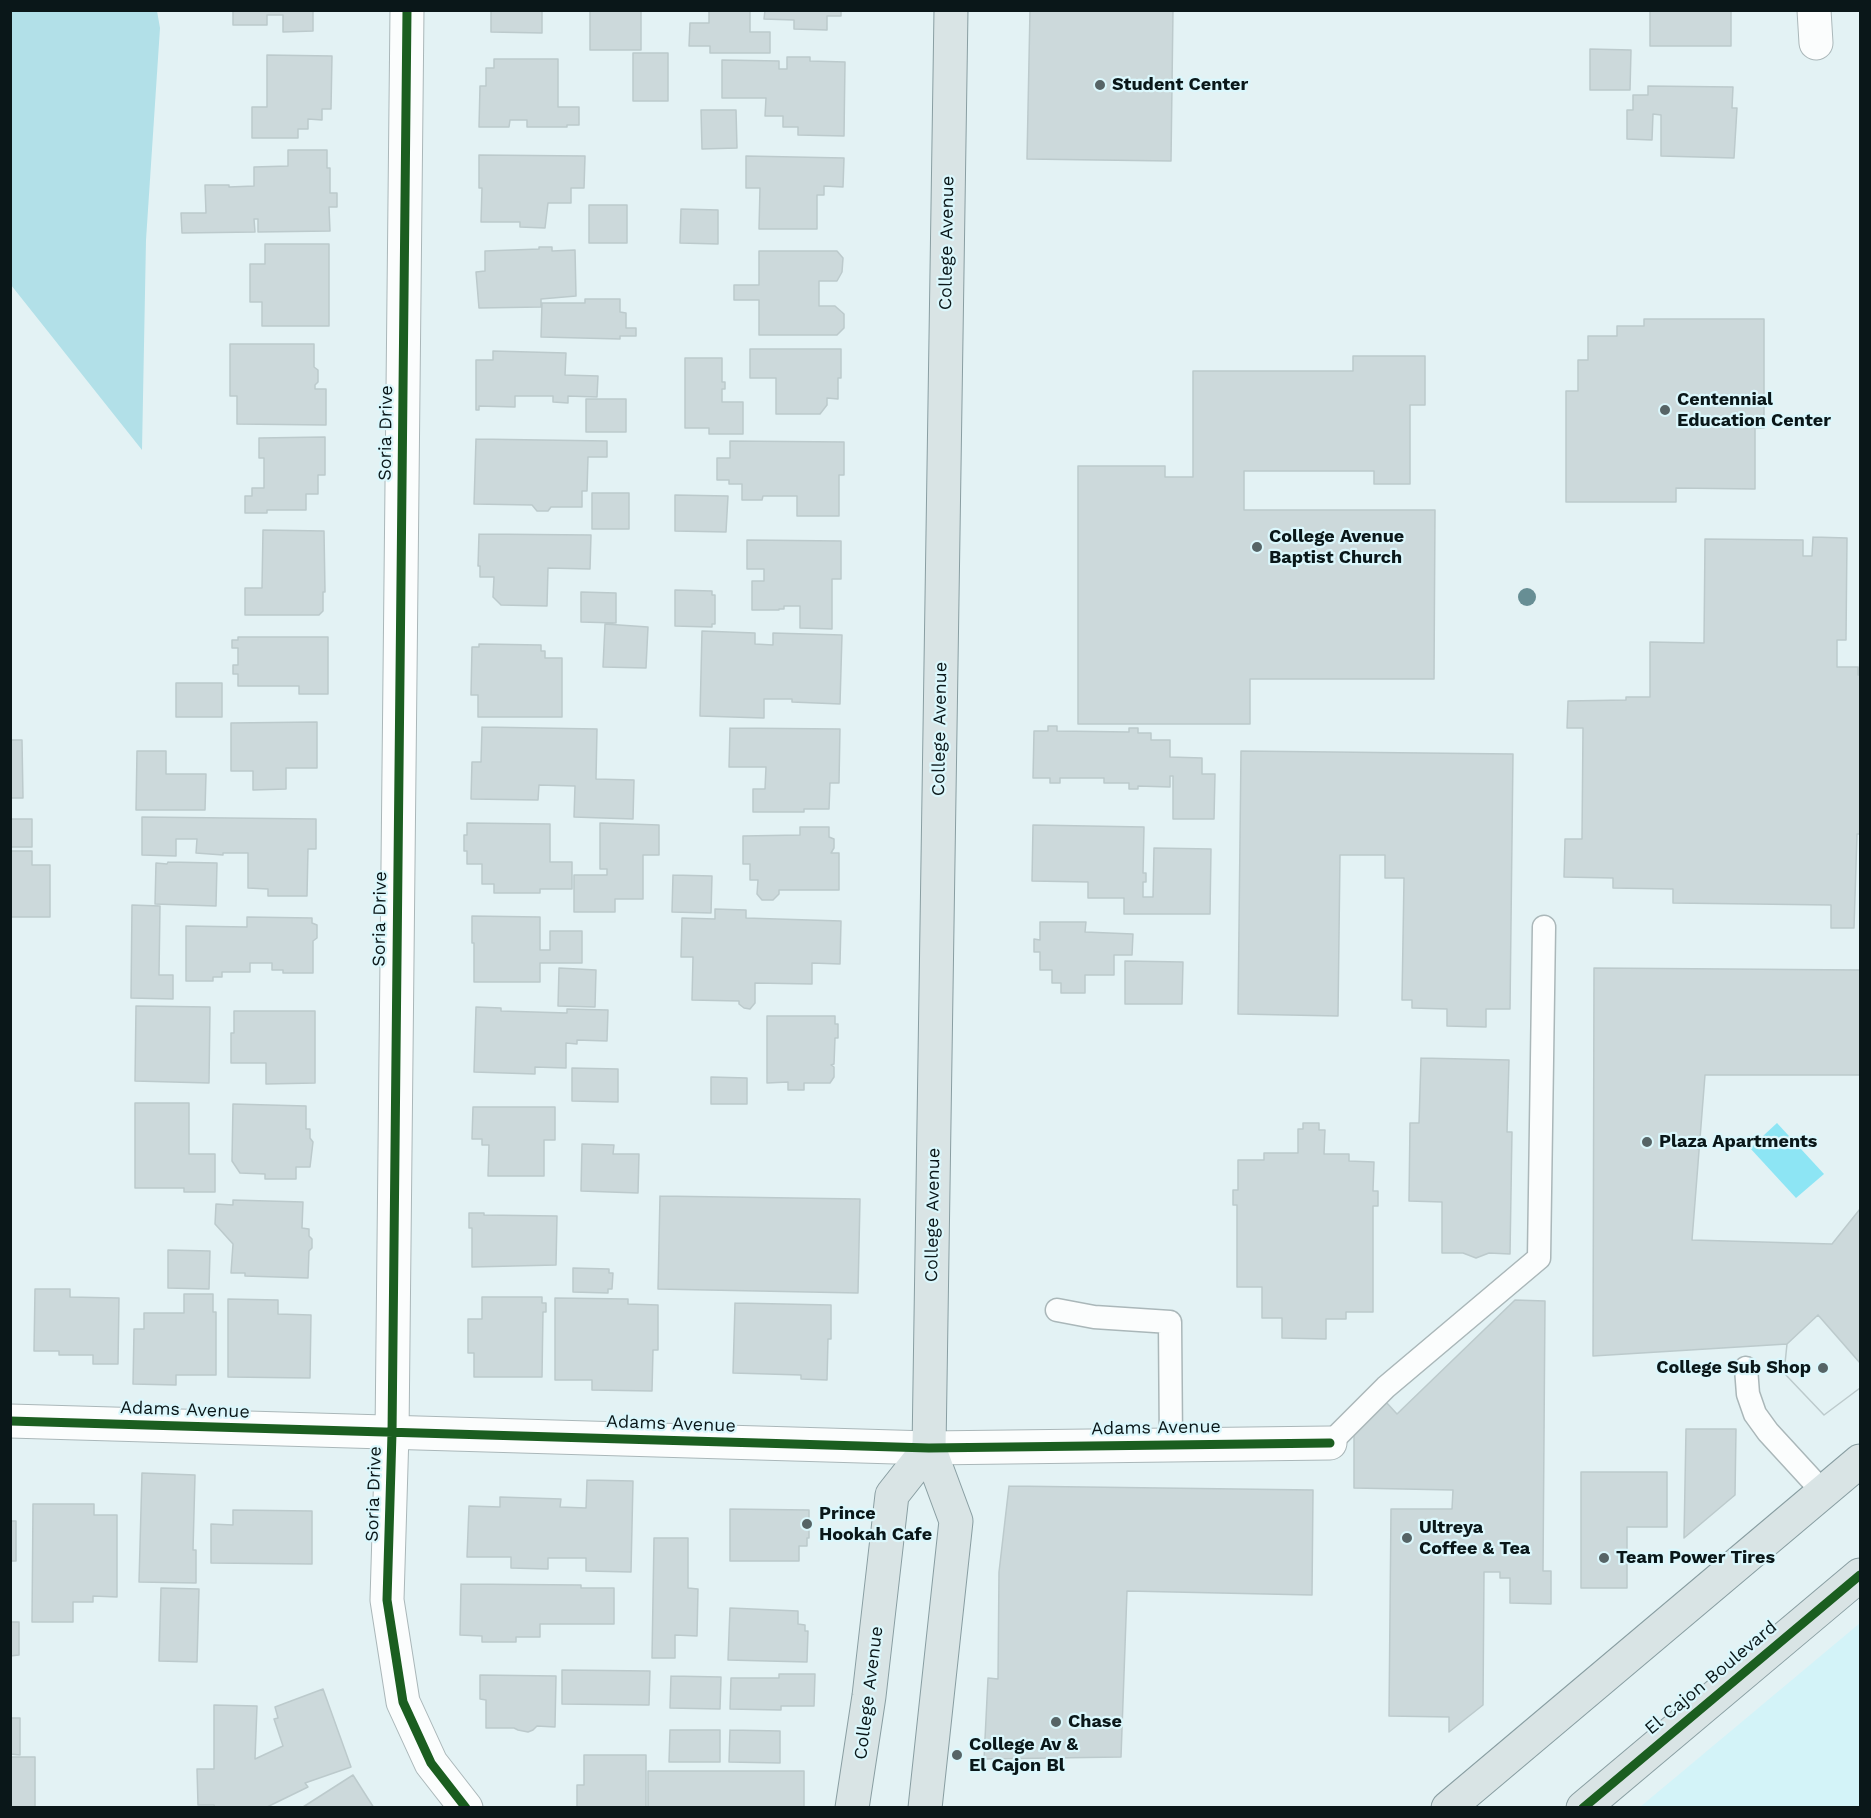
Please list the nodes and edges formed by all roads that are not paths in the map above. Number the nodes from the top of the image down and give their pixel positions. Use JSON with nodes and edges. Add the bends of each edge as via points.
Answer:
{"nodes":[{"id":1,"x":407,"y":10,"type":"edge"},
{"id":2,"x":951,"y":10,"type":"edge"},
{"id":3,"x":1814,"y":10,"type":"edge"},
{"id":4,"x":1816,"y":44,"type":"dead end"},
{"id":5,"x":1544,"y":927,"type":"dead end"},
{"id":6,"x":1057,"y":1310,"type":"dead end"},
{"id":7,"x":1746,"y":1368,"type":"dead end"},
{"id":8,"x":10,"y":1421,"type":"edge"},
{"id":9,"x":392,"y":1433,"type":"junction"},
{"id":10,"x":1330,"y":1443,"type":"joint"},
{"id":11,"x":1171,"y":1445,"type":"junction"},
{"id":12,"x":929,"y":1448,"type":"junction"},
{"id":13,"x":1860,"y":1461,"type":"edge"},
{"id":14,"x":1824,"y":1492,"type":"junction"},
{"id":15,"x":1860,"y":1575,"type":"edge"},
{"id":16,"x":466,"y":1808,"type":"edge"},
{"id":17,"x":852,"y":1808,"type":"edge"},
{"id":18,"x":925,"y":1808,"type":"edge"},
{"id":19,"x":1448,"y":1808,"type":"edge"},
{"id":20,"x":1583,"y":1808,"type":"edge"}],
"edges":[{"from":1,"to":9,"type":"street","name":"Soria Drive"},
{"from":2,"to":12,"type":"main road","name":"College Avenue"},
{"from":3,"to":4,"type":"street"},
{"from":5,"to":10,"type":"lane","via":[[1539,1257],[1386,1387]]},
{"from":6,"to":11,"type":"lane","via":[[1094,1317],[1170,1322]]},
{"from":7,"to":14,"type":"lane","via":[[1748,1394],[1755,1413]]},
{"from":8,"to":9,"type":"street","name":"Adams Avenue"},
{"from":9,"to":12,"type":"street","name":"Adams Avenue"},
{"from":9,"to":16,"type":"street","name":"Soria Drive","via":[[387,1600],[403,1702],[430,1763]]},
{"from":10,"to":11,"type":"street","name":"Adams Avenue"},
{"from":11,"to":12,"type":"street","name":"Adams Avenue"},
{"from":12,"to":17,"type":"main road","name":"College Avenue","via":[[892,1495],[871,1685]]},
{"from":12,"to":18,"type":"main road","name":"College Avenue","via":[[956,1521]]},
{"from":13,"to":14,"type":"main road"},
{"from":14,"to":19,"type":"main road"},
{"from":15,"to":20,"type":"main road","name":"El Cajon Boulevard"}]}
